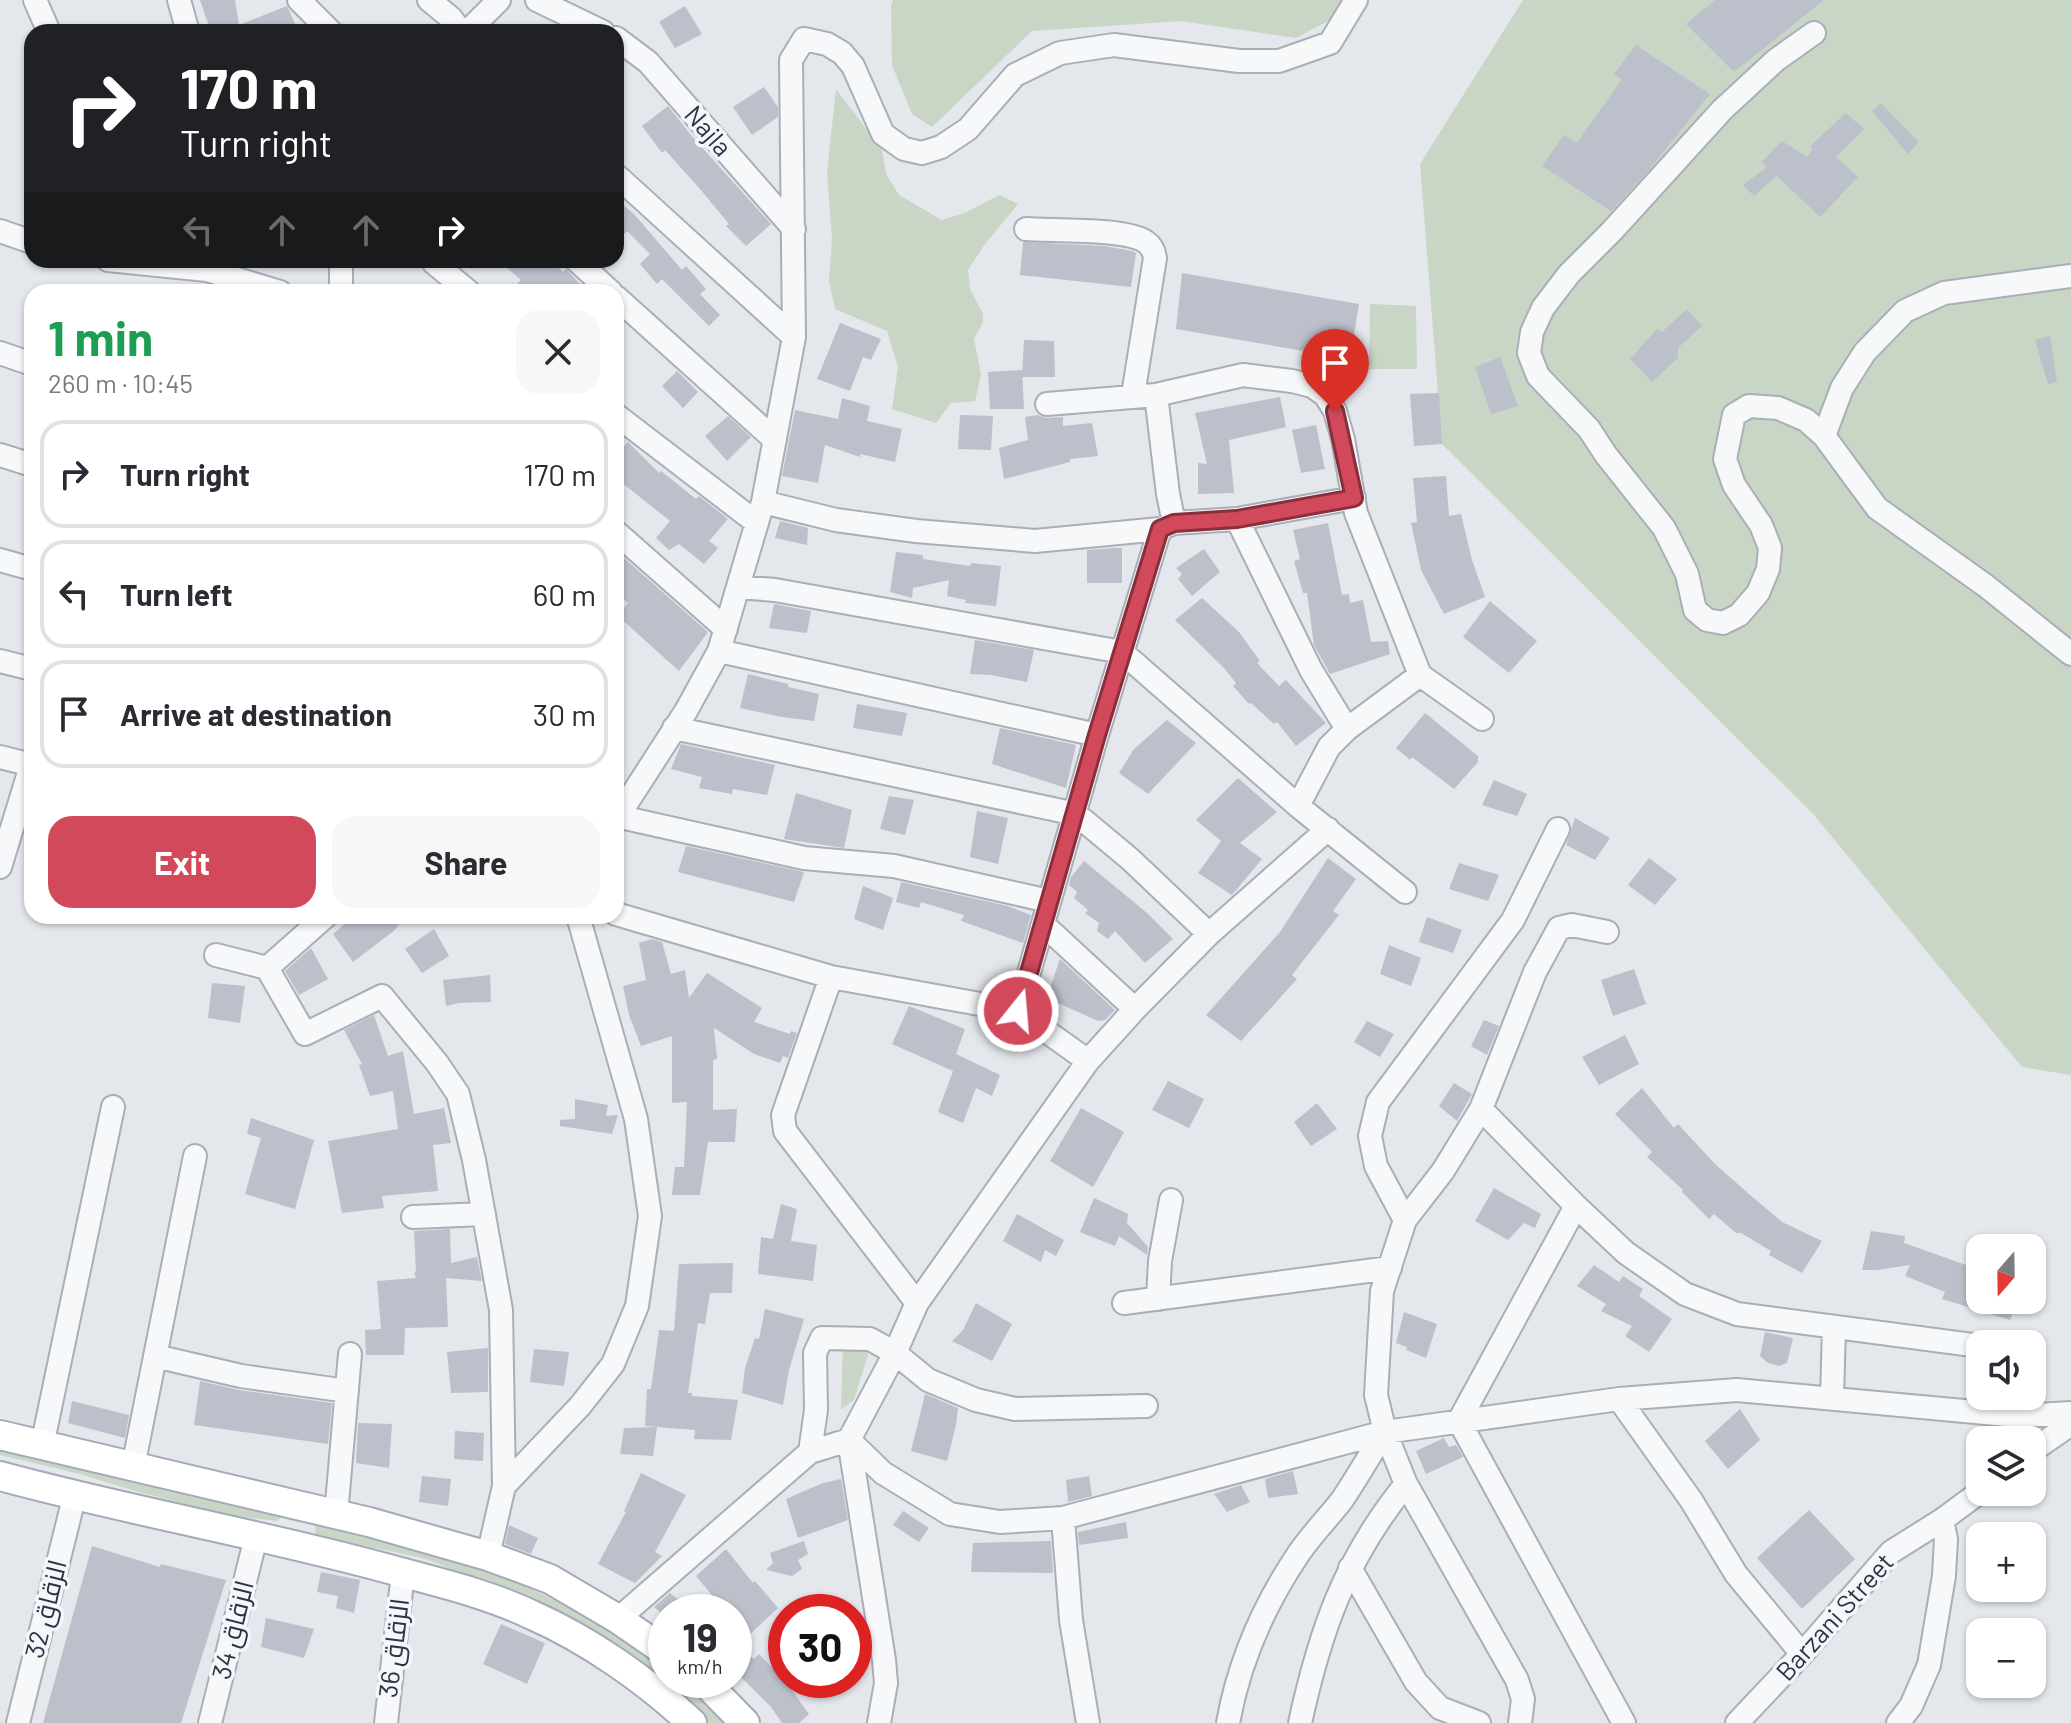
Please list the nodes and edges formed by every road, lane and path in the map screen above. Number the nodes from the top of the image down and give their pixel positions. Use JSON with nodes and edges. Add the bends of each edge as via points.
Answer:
{"nodes":[{"id":1,"x":35,"y":0,"type":"edge"},
{"id":2,"x":179,"y":0,"type":"edge"},
{"id":3,"x":299,"y":0,"type":"edge"},
{"id":4,"x":429,"y":0,"type":"edge"},
{"id":5,"x":499,"y":0,"type":"edge"},
{"id":6,"x":537,"y":0,"type":"edge"},
{"id":7,"x":1356,"y":0,"type":"edge"},
{"id":8,"x":46,"y":24,"type":"edge"},
{"id":9,"x":186,"y":24,"type":"edge"},
{"id":10,"x":323,"y":24,"type":"edge"},
{"id":11,"x":455,"y":24,"type":"edge"},
{"id":12,"x":475,"y":24,"type":"edge"},
{"id":13,"x":586,"y":24,"type":"edge"},
{"id":14,"x":1814,"y":33,"type":"dead end"},
{"id":15,"x":624,"y":44,"type":"edge"},
{"id":16,"x":624,"y":182,"type":"edge"},
{"id":17,"x":794,"y":229,"type":"junction"},
{"id":18,"x":1026,"y":229,"type":"dead end"},
{"id":19,"x":0,"y":231,"type":"edge"},
{"id":20,"x":24,"y":239,"type":"edge"},
{"id":21,"x":164,"y":268,"type":"edge"},
{"id":22,"x":441,"y":268,"type":"edge"},
{"id":23,"x":585,"y":268,"type":"edge"},
{"id":24,"x":206,"y":274,"type":"edge"},
{"id":25,"x":2071,"y":276,"type":"edge"},
{"id":26,"x":247,"y":284,"type":"edge"},
{"id":27,"x":460,"y":284,"type":"edge"},
{"id":28,"x":602,"y":284,"type":"edge"},
{"id":29,"x":624,"y":304,"type":"edge"},
{"id":30,"x":794,"y":337,"type":"junction"},
{"id":31,"x":0,"y":353,"type":"edge"},
{"id":32,"x":24,"y":361,"type":"edge"},
{"id":33,"x":1133,"y":395,"type":"junction"},
{"id":34,"x":1156,"y":395,"type":"junction"},
{"id":35,"x":1047,"y":404,"type":"dead end"},
{"id":36,"x":624,"y":420,"type":"edge"},
{"id":37,"x":1824,"y":436,"type":"junction"},
{"id":38,"x":775,"y":440,"type":"junction"},
{"id":39,"x":0,"y":455,"type":"edge"},
{"id":40,"x":24,"y":462,"type":"edge"},
{"id":41,"x":1354,"y":498,"type":"junction"},
{"id":42,"x":760,"y":513,"type":"junction"},
{"id":43,"x":1237,"y":519,"type":"junction"},
{"id":44,"x":1167,"y":526,"type":"junction"},
{"id":45,"x":624,"y":539,"type":"edge"},
{"id":46,"x":0,"y":560,"type":"edge"},
{"id":47,"x":24,"y":567,"type":"edge"},
{"id":48,"x":739,"y":587,"type":"junction"},
{"id":49,"x":726,"y":629,"type":"junction"},
{"id":50,"x":719,"y":651,"type":"junction"},
{"id":51,"x":1122,"y":652,"type":"junction"},
{"id":52,"x":2071,"y":654,"type":"edge"},
{"id":53,"x":0,"y":661,"type":"edge"},
{"id":54,"x":24,"y":667,"type":"edge"},
{"id":55,"x":1420,"y":675,"type":"junction"},
{"id":56,"x":1482,"y":719,"type":"dead end"},
{"id":57,"x":674,"y":728,"type":"junction"},
{"id":58,"x":1347,"y":729,"type":"junction"},
{"id":59,"x":1097,"y":735,"type":"junction"},
{"id":60,"x":0,"y":757,"type":"edge"},
{"id":61,"x":24,"y":762,"type":"edge"},
{"id":62,"x":24,"y":790,"type":"edge"},
{"id":63,"x":624,"y":804,"type":"edge"},
{"id":64,"x":1298,"y":806,"type":"junction"},
{"id":65,"x":1076,"y":814,"type":"junction"},
{"id":66,"x":624,"y":817,"type":"edge"},
{"id":67,"x":1328,"y":829,"type":"junction"},
{"id":68,"x":1558,"y":829,"type":"dead end"},
{"id":69,"x":0,"y":867,"type":"edge"},
{"id":70,"x":1405,"y":892,"type":"dead end"},
{"id":71,"x":1049,"y":901,"type":"junction"},
{"id":72,"x":624,"y":912,"type":"edge"},
{"id":73,"x":317,"y":924,"type":"edge"},
{"id":74,"x":580,"y":924,"type":"edge"},
{"id":75,"x":1044,"y":925,"type":"junction"},
{"id":76,"x":1607,"y":932,"type":"dead end"},
{"id":77,"x":1209,"y":934,"type":"junction"},
{"id":78,"x":216,"y":955,"type":"dead end"},
{"id":79,"x":267,"y":968,"type":"junction"},
{"id":80,"x":831,"y":977,"type":"junction"},
{"id":81,"x":1135,"y":1009,"type":"junction"},
{"id":82,"x":1018,"y":1011,"type":"junction"},
{"id":83,"x":1088,"y":1061,"type":"junction"},
{"id":84,"x":113,"y":1107,"type":"dead end"},
{"id":85,"x":1481,"y":1109,"type":"junction"},
{"id":86,"x":195,"y":1156,"type":"dead end"},
{"id":87,"x":1171,"y":1200,"type":"dead end"},
{"id":88,"x":1576,"y":1206,"type":"junction"},
{"id":89,"x":484,"y":1214,"type":"junction"},
{"id":90,"x":413,"y":1217,"type":"dead end"},
{"id":91,"x":1405,"y":1220,"type":"junction"},
{"id":92,"x":1390,"y":1268,"type":"junction"},
{"id":93,"x":1158,"y":1299,"type":"junction"},
{"id":94,"x":917,"y":1303,"type":"junction"},
{"id":95,"x":1124,"y":1303,"type":"dead end"},
{"id":96,"x":1834,"y":1327,"type":"junction"},
{"id":97,"x":1966,"y":1344,"type":"edge"},
{"id":98,"x":895,"y":1353,"type":"junction"},
{"id":99,"x":350,"y":1354,"type":"dead end"},
{"id":100,"x":155,"y":1356,"type":"junction"},
{"id":101,"x":347,"y":1391,"type":"junction"},
{"id":102,"x":1832,"y":1398,"type":"junction"},
{"id":103,"x":1619,"y":1399,"type":"junction"},
{"id":104,"x":1146,"y":1406,"type":"dead end"},
{"id":105,"x":2071,"y":1413,"type":"edge"},
{"id":106,"x":1459,"y":1421,"type":"junction"},
{"id":107,"x":2071,"y":1424,"type":"edge"},
{"id":108,"x":1385,"y":1432,"type":"junction"},
{"id":109,"x":0,"y":1435,"type":"edge"},
{"id":110,"x":849,"y":1440,"type":"junction"},
{"id":111,"x":2046,"y":1441,"type":"edge"},
{"id":112,"x":42,"y":1446,"type":"junction"},
{"id":113,"x":810,"y":1452,"type":"junction"},
{"id":114,"x":133,"y":1467,"type":"junction"},
{"id":115,"x":0,"y":1476,"type":"edge"},
{"id":116,"x":1406,"y":1484,"type":"junction"},
{"id":117,"x":504,"y":1486,"type":"junction"},
{"id":118,"x":75,"y":1494,"type":"junction"},
{"id":119,"x":1966,"y":1502,"type":"edge"},
{"id":120,"x":293,"y":1505,"type":"junction"},
{"id":121,"x":336,"y":1515,"type":"junction"},
{"id":122,"x":1063,"y":1518,"type":"junction"},
{"id":123,"x":1942,"y":1520,"type":"junction"},
{"id":124,"x":256,"y":1537,"type":"junction"},
{"id":125,"x":286,"y":1543,"type":"junction"},
{"id":126,"x":488,"y":1556,"type":"junction"},
{"id":127,"x":1350,"y":1568,"type":"junction"},
{"id":128,"x":403,"y":1573,"type":"junction"},
{"id":129,"x":618,"y":1619,"type":"junction"},
{"id":130,"x":648,"y":1640,"type":"edge"},
{"id":131,"x":1802,"y":1654,"type":"junction"},
{"id":132,"x":721,"y":1698,"type":"edge"},
{"id":133,"x":18,"y":1723,"type":"edge"},
{"id":134,"x":210,"y":1723,"type":"edge"},
{"id":135,"x":386,"y":1723,"type":"edge"},
{"id":136,"x":692,"y":1723,"type":"edge"},
{"id":137,"x":745,"y":1723,"type":"edge"},
{"id":138,"x":879,"y":1723,"type":"edge"},
{"id":139,"x":1088,"y":1723,"type":"edge"},
{"id":140,"x":1228,"y":1723,"type":"edge"},
{"id":141,"x":1300,"y":1723,"type":"edge"},
{"id":142,"x":1479,"y":1723,"type":"edge"},
{"id":143,"x":1520,"y":1723,"type":"edge"},
{"id":144,"x":1624,"y":1723,"type":"edge"},
{"id":145,"x":1737,"y":1723,"type":"edge"},
{"id":146,"x":1898,"y":1723,"type":"edge"}],
"edges":[{"from":1,"to":8,"type":"street"},
{"from":2,"to":9,"type":"street"},
{"from":3,"to":10,"type":"street"},
{"from":4,"to":11,"type":"street"},
{"from":5,"to":12,"type":"street"},
{"from":6,"to":13,"type":"street"},
{"from":7,"to":17,"type":"street","via":[[1330,43],[1279,61],[1114,45],[1060,53],[1015,75],[968,129],[922,153],[904,149],[883,134],[842,53],[804,39],[791,60]]},
{"from":14,"to":37,"type":"street","via":[[1722,110],[1569,274],[1543,308],[1529,353],[1538,376],[1589,429],[1664,528],[1687,574],[1695,610],[1707,620],[1723,623],[1739,615],[1758,593],[1768,569],[1766,536],[1734,485],[1725,459],[1734,415],[1749,406],[1778,408],[1806,420]]},
{"from":15,"to":17,"type":"street","name":"Najla","via":[[648,62]]},
{"from":16,"to":30,"type":"street"},
{"from":17,"to":30,"type":"street"},
{"from":18,"to":33,"type":"street","via":[[1124,233],[1153,249]]},
{"from":19,"to":20,"type":"street"},
{"from":21,"to":24,"type":"street"},
{"from":22,"to":27,"type":"street"},
{"from":23,"to":28,"type":"street"},
{"from":24,"to":26,"type":"street"},
{"from":25,"to":37,"type":"street","via":[[1944,293],[1905,311],[1865,352],[1842,388]]},
{"from":29,"to":38,"type":"street"},
{"from":30,"to":38,"type":"street"},
{"from":31,"to":32,"type":"street"},
{"from":33,"to":34,"type":"street"},
{"from":33,"to":35,"type":"street"},
{"from":34,"to":41,"type":"street","via":[[1243,375],[1312,386],[1335,411]]},
{"from":34,"to":44,"type":"street"},
{"from":36,"to":42,"type":"street"},
{"from":37,"to":52,"type":"street","via":[[1877,508]]},
{"from":38,"to":42,"type":"street"},
{"from":39,"to":40,"type":"street"},
{"from":41,"to":43,"type":"street"},
{"from":41,"to":55,"type":"street"},
{"from":42,"to":44,"type":"street","via":[[1035,541]]},
{"from":42,"to":48,"type":"street"},
{"from":43,"to":44,"type":"street"},
{"from":43,"to":58,"type":"street","via":[[1311,670]]},
{"from":44,"to":51,"type":"street"},
{"from":45,"to":49,"type":"street"},
{"from":46,"to":47,"type":"street"},
{"from":48,"to":49,"type":"street"},
{"from":48,"to":51,"type":"street"},
{"from":49,"to":50,"type":"street"},
{"from":50,"to":57,"type":"street"},
{"from":50,"to":59,"type":"street"},
{"from":51,"to":59,"type":"street"},
{"from":51,"to":64,"type":"street"},
{"from":53,"to":54,"type":"street"},
{"from":55,"to":56,"type":"street"},
{"from":55,"to":58,"type":"street"},
{"from":57,"to":63,"type":"street"},
{"from":57,"to":65,"type":"street"},
{"from":58,"to":64,"type":"street","via":[[1329,747]]},
{"from":59,"to":65,"type":"street"},
{"from":60,"to":61,"type":"street"},
{"from":62,"to":69,"type":"street"},
{"from":64,"to":67,"type":"street"},
{"from":65,"to":71,"type":"street"},
{"from":65,"to":77,"type":"street"},
{"from":66,"to":71,"type":"street","via":[[804,858],[894,866]]},
{"from":67,"to":70,"type":"street"},
{"from":67,"to":77,"type":"street"},
{"from":68,"to":91,"type":"street","via":[[1513,920],[1378,1102],[1370,1136],[1376,1166]]},
{"from":71,"to":75,"type":"street"},
{"from":72,"to":80,"type":"street"},
{"from":73,"to":79,"type":"street"},
{"from":74,"to":117,"type":"street","via":[[636,1119],[650,1216],[637,1306],[613,1364]]},
{"from":75,"to":81,"type":"street"},
{"from":75,"to":82,"type":"street"},
{"from":76,"to":85,"type":"street","via":[[1572,925],[1559,928],[1535,972]]},
{"from":77,"to":81,"type":"street"},
{"from":78,"to":79,"type":"street"},
{"from":79,"to":89,"type":"street","via":[[305,1034],[382,988],[458,1094]]},
{"from":80,"to":82,"type":"street"},
{"from":80,"to":94,"type":"street","via":[[783,1115],[785,1131]]},
{"from":81,"to":83,"type":"street"},
{"from":82,"to":83,"type":"street"},
{"from":83,"to":94,"type":"street"},
{"from":84,"to":112,"type":"street"},
{"from":85,"to":88,"type":"street"},
{"from":85,"to":91,"type":"street"},
{"from":86,"to":100,"type":"street"},
{"from":87,"to":93,"type":"street"},
{"from":88,"to":96,"type":"street","via":[[1626,1253],[1685,1294],[1737,1314]]},
{"from":88,"to":106,"type":"street"},
{"from":89,"to":90,"type":"street"},
{"from":89,"to":117,"type":"street","via":[[501,1310]]},
{"from":91,"to":92,"type":"street"},
{"from":92,"to":93,"type":"street"},
{"from":92,"to":108,"type":"street","via":[[1382,1291],[1377,1349],[1376,1395]]},
{"from":93,"to":95,"type":"street"},
{"from":94,"to":98,"type":"street"},
{"from":96,"to":97,"type":"street"},
{"from":96,"to":102,"type":"street"},
{"from":98,"to":104,"type":"street","via":[[928,1380],[1015,1409]]},
{"from":98,"to":110,"type":"street"},
{"from":98,"to":113,"type":"street","via":[[870,1339],[822,1338],[815,1353]]},
{"from":99,"to":101,"type":"street"},
{"from":100,"to":101,"type":"street","via":[[241,1376]]},
{"from":100,"to":114,"type":"street"},
{"from":101,"to":121,"type":"street"},
{"from":102,"to":103,"type":"street","via":[[1737,1390]]},
{"from":102,"to":105,"type":"street","via":[[2018,1416]]},
{"from":103,"to":106,"type":"street"},
{"from":103,"to":131,"type":"street","via":[[1736,1574]]},
{"from":106,"to":108,"type":"street"},
{"from":106,"to":144,"type":"street"},
{"from":107,"to":111,"type":"street"},
{"from":108,"to":116,"type":"street"},
{"from":108,"to":122,"type":"street"},
{"from":108,"to":140,"type":"street","via":[[1271,1598],[1235,1685]]},
{"from":109,"to":112,"type":"main road"},
{"from":110,"to":113,"type":"street"},
{"from":110,"to":122,"type":"street","via":[[883,1473],[950,1514],[1000,1522]]},
{"from":110,"to":138,"type":"street","via":[[884,1660]]},
{"from":112,"to":114,"type":"main road"},
{"from":113,"to":129,"type":"street"},
{"from":114,"to":120,"type":"main road"},
{"from":115,"to":118,"type":"main road"},
{"from":116,"to":127,"type":"street","via":[[1379,1517]]},
{"from":116,"to":143,"type":"street","via":[[1517,1680],[1523,1699]]},
{"from":117,"to":126,"type":"street"},
{"from":118,"to":124,"type":"main road"},
{"from":118,"to":133,"type":"street","name":"الزقاق 32"},
{"from":119,"to":123,"type":"street","name":"Barzani Street"},
{"from":120,"to":121,"type":"main road"},
{"from":120,"to":125,"type":"main road"},
{"from":121,"to":126,"type":"main road"},
{"from":122,"to":139,"type":"street","via":[[1071,1620]]},
{"from":123,"to":131,"type":"street","name":"Barzani Street","via":[[1891,1552]]},
{"from":123,"to":146,"type":"street","via":[[1944,1576],[1929,1665]]},
{"from":124,"to":125,"type":"main road"},
{"from":124,"to":134,"type":"street","name":"الزقاق 34"},
{"from":125,"to":128,"type":"main road"},
{"from":126,"to":129,"type":"main road","via":[[550,1579]]},
{"from":127,"to":141,"type":"street","via":[[1331,1610]]},
{"from":127,"to":142,"type":"street","via":[[1416,1682],[1440,1708]]},
{"from":128,"to":135,"type":"street","name":"الزقاق 36"},
{"from":128,"to":136,"type":"main road","via":[[533,1615],[634,1677]]},
{"from":129,"to":130,"type":"main road"},
{"from":131,"to":145,"type":"street","name":"Barzani Street"},
{"from":132,"to":137,"type":"main road"}]}
